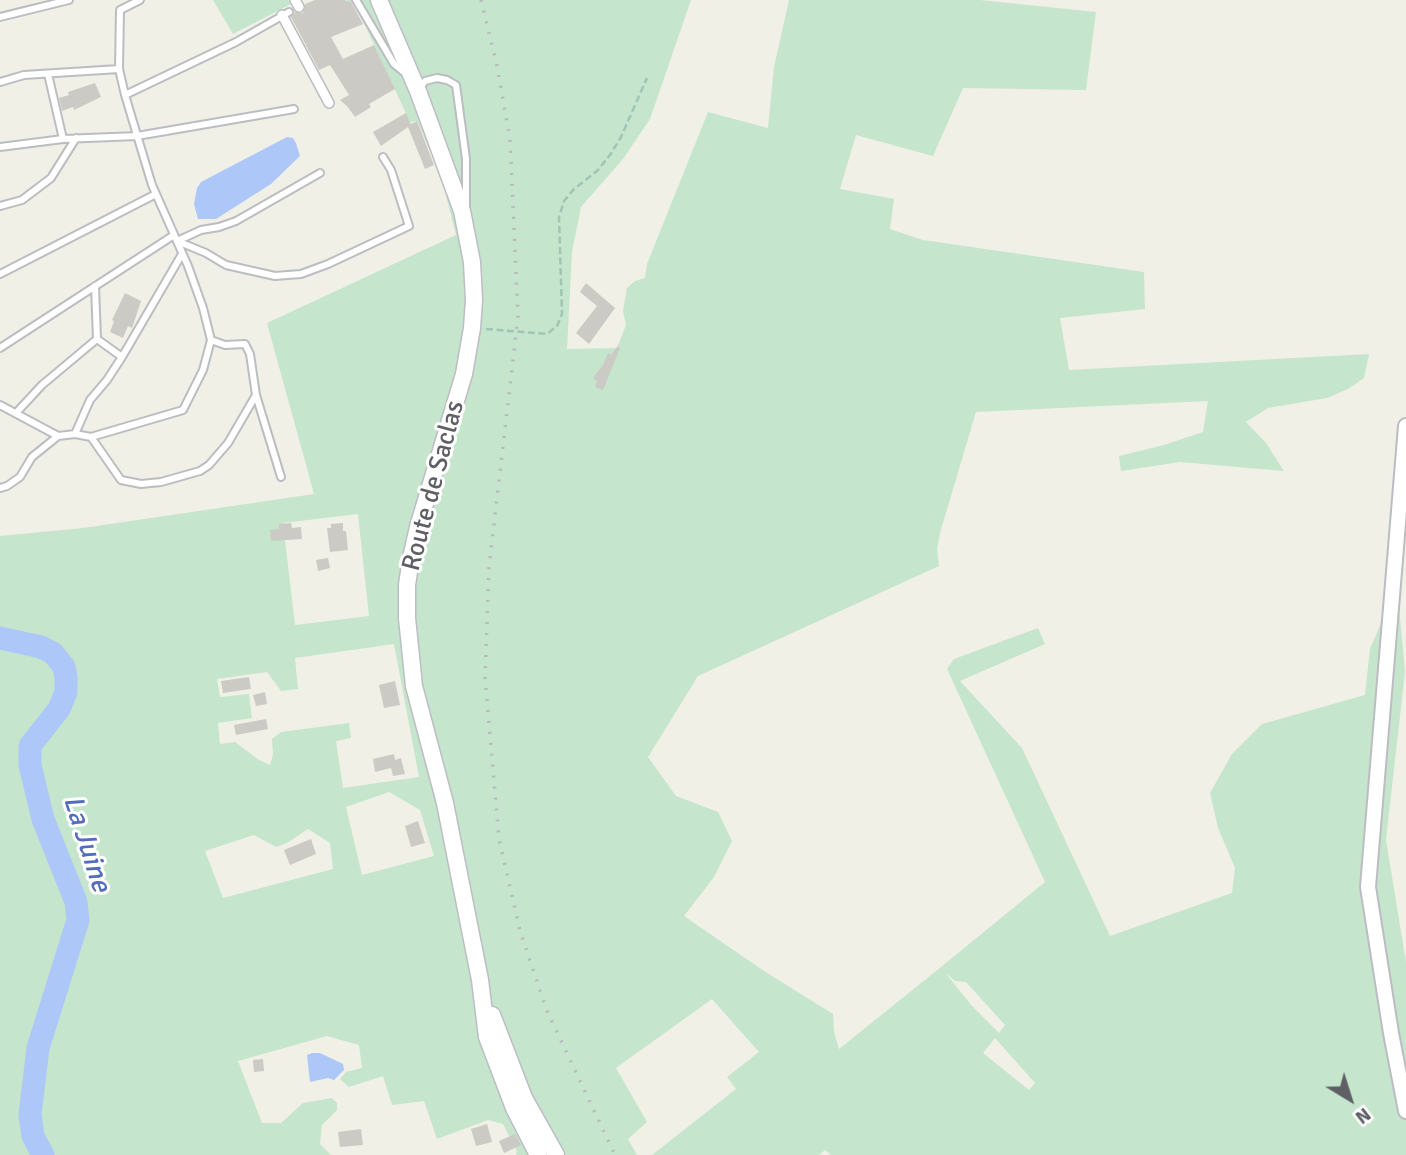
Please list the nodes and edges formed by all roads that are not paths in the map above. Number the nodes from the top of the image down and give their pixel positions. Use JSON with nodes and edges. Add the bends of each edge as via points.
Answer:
{"nodes":[{"id":1,"x":69,"y":0,"type":"edge"},
{"id":2,"x":118,"y":0,"type":"edge"},
{"id":3,"x":140,"y":0,"type":"edge"},
{"id":4,"x":356,"y":0,"type":"edge"},
{"id":5,"x":379,"y":0,"type":"edge"},
{"id":6,"x":120,"y":10,"type":"junction"},
{"id":7,"x":285,"y":13,"type":"joint"},
{"id":8,"x":0,"y":17,"type":"edge"},
{"id":9,"x":119,"y":69,"type":"junction"},
{"id":10,"x":48,"y":74,"type":"junction"},
{"id":11,"x":0,"y":82,"type":"edge"},
{"id":12,"x":418,"y":84,"type":"junction"},
{"id":13,"x":125,"y":95,"type":"junction"},
{"id":14,"x":329,"y":103,"type":"dead end"},
{"id":15,"x":294,"y":109,"type":"dead end"},
{"id":16,"x":137,"y":136,"type":"junction"},
{"id":17,"x":76,"y":138,"type":"junction"},
{"id":18,"x":63,"y":139,"type":"junction"},
{"id":19,"x":0,"y":147,"type":"edge"},
{"id":20,"x":383,"y":157,"type":"dead end"},
{"id":21,"x":320,"y":173,"type":"dead end"},
{"id":22,"x":156,"y":194,"type":"junction"},
{"id":23,"x":0,"y":206,"type":"edge"},
{"id":24,"x":466,"y":228,"type":"junction"},
{"id":25,"x":175,"y":238,"type":"junction"},
{"id":26,"x":182,"y":254,"type":"junction"},
{"id":27,"x":0,"y":274,"type":"edge"},
{"id":28,"x":95,"y":286,"type":"junction"},
{"id":29,"x":97,"y":339,"type":"junction"},
{"id":30,"x":211,"y":340,"type":"junction"},
{"id":31,"x":0,"y":348,"type":"edge"},
{"id":32,"x":122,"y":357,"type":"junction"},
{"id":33,"x":256,"y":395,"type":"junction"},
{"id":34,"x":2,"y":408,"type":"edge"},
{"id":35,"x":16,"y":413,"type":"junction"},
{"id":36,"x":1406,"y":426,"type":"edge"},
{"id":37,"x":75,"y":434,"type":"junction"},
{"id":38,"x":58,"y":436,"type":"junction"},
{"id":39,"x":91,"y":437,"type":"junction"},
{"id":40,"x":281,"y":477,"type":"dead end"},
{"id":41,"x":0,"y":488,"type":"edge"},
{"id":42,"x":480,"y":980,"type":"junction"},
{"id":43,"x":1406,"y":1111,"type":"edge"},
{"id":44,"x":538,"y":1155,"type":"edge"},
{"id":45,"x":556,"y":1155,"type":"edge"}],
"edges":[{"from":1,"to":8,"type":"lane"},
{"from":2,"to":6,"type":"lane"},
{"from":3,"to":6,"type":"lane"},
{"from":4,"to":12,"type":"lane","via":[[394,64]]},
{"from":5,"to":12,"type":"main road","name":"Route de Saclas"},
{"from":6,"to":9,"type":"lane"},
{"from":7,"to":13,"type":"lane"},
{"from":7,"to":14,"type":"street"},
{"from":9,"to":10,"type":"lane"},
{"from":9,"to":13,"type":"lane"},
{"from":10,"to":11,"type":"lane"},
{"from":10,"to":18,"type":"lane"},
{"from":12,"to":24,"type":"main road","name":"Route de Saclas"},
{"from":12,"to":24,"type":"lane","via":[[437,78],[456,85],[466,159]]},
{"from":13,"to":16,"type":"lane"},
{"from":15,"to":16,"type":"lane"},
{"from":16,"to":17,"type":"lane"},
{"from":16,"to":22,"type":"lane"},
{"from":17,"to":18,"type":"lane"},
{"from":17,"to":23,"type":"lane","via":[[51,178],[22,200]]},
{"from":18,"to":19,"type":"lane"},
{"from":20,"to":25,"type":"lane","via":[[409,226],[328,264],[301,274],[275,275],[226,265]]},
{"from":21,"to":25,"type":"lane","via":[[219,228]]},
{"from":22,"to":25,"type":"lane"},
{"from":22,"to":27,"type":"lane"},
{"from":24,"to":42,"type":"main road","name":"Route de Saclas","via":[[472,262],[472,328],[464,374],[413,548],[407,618],[414,686],[445,803]]},
{"from":25,"to":26,"type":"lane"},
{"from":25,"to":28,"type":"lane"},
{"from":26,"to":30,"type":"lane"},
{"from":26,"to":32,"type":"lane"},
{"from":28,"to":29,"type":"lane"},
{"from":28,"to":31,"type":"lane"},
{"from":29,"to":32,"type":"lane"},
{"from":29,"to":35,"type":"lane"},
{"from":30,"to":33,"type":"lane","via":[[245,344]]},
{"from":30,"to":39,"type":"lane","via":[[203,370],[183,410]]},
{"from":32,"to":37,"type":"lane","via":[[90,400]]},
{"from":33,"to":39,"type":"lane","via":[[228,443],[209,465],[161,482],[121,480]]},
{"from":33,"to":40,"type":"lane"},
{"from":34,"to":35,"type":"lane"},
{"from":35,"to":38,"type":"lane"},
{"from":36,"to":43,"type":"street","via":[[1368,887]]},
{"from":37,"to":38,"type":"lane"},
{"from":37,"to":39,"type":"lane"},
{"from":38,"to":41,"type":"lane","via":[[32,457],[20,477]]},
{"from":42,"to":44,"type":"main road","name":"Route de Saclas","via":[[487,1037],[498,1071]]},
{"from":42,"to":45,"type":"main road","name":"Route de Saclas","via":[[524,1098]]}]}
